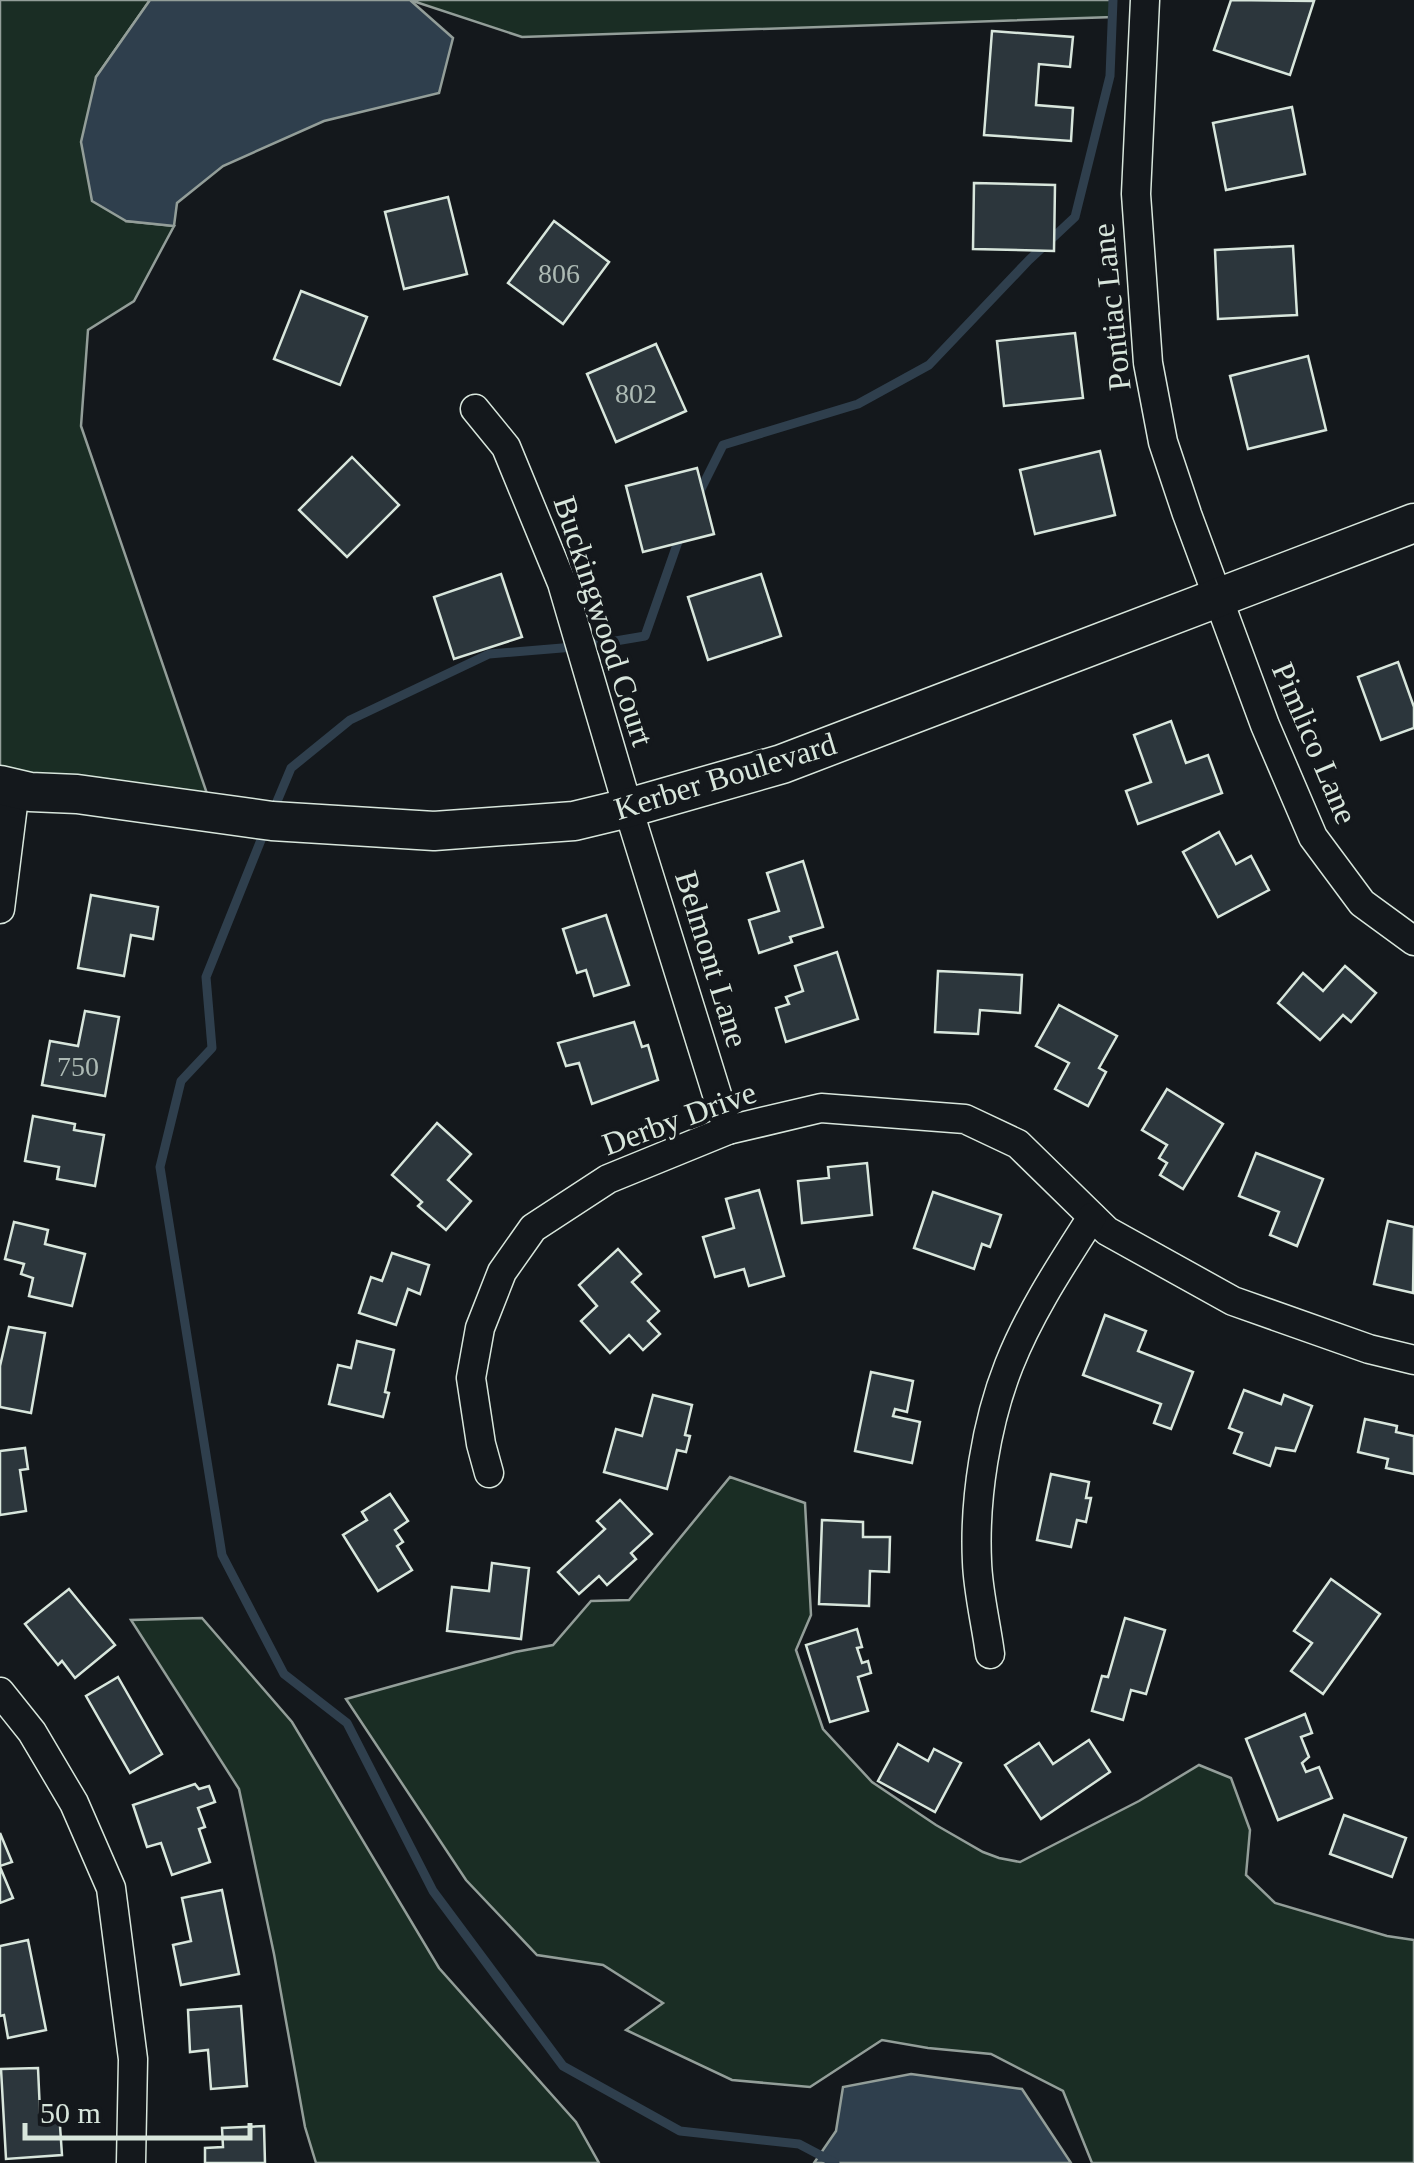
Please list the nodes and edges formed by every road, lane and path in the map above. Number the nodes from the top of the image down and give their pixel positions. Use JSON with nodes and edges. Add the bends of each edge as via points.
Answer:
{"nodes":[{"id":1,"x":1145,"y":0,"type":"edge"},
{"id":2,"x":475,"y":409,"type":"dead end"},
{"id":3,"x":1414,"y":523,"type":"edge"},
{"id":4,"x":1218,"y":598,"type":"junction"},
{"id":5,"x":8,"y":787,"type":"edge"},
{"id":6,"x":628,"y":808,"type":"junction"},
{"id":7,"x":0,"y":909,"type":"edge"},
{"id":8,"x":1414,"y":940,"type":"edge"},
{"id":9,"x":728,"y":1130,"type":"junction"},
{"id":10,"x":1092,"y":1217,"type":"junction"},
{"id":11,"x":1414,"y":1360,"type":"edge"},
{"id":12,"x":489,"y":1473,"type":"dead end"},
{"id":13,"x":990,"y":1654,"type":"dead end"},
{"id":14,"x":0,"y":1692,"type":"edge"},
{"id":15,"x":131,"y":2163,"type":"edge"}],
"edges":[{"from":1,"to":4,"type":"street","name":"Pontiac Lane","via":[[1136,194],[1148,363],[1164,442]]},
{"from":2,"to":6,"type":"street","name":"Buckingwood Court","via":[[506,447],[562,583]]},
{"from":3,"to":4,"type":"street","name":"Kerber Boulevard"},
{"from":4,"to":6,"type":"street","name":"Kerber Boulevard","via":[[782,764]]},
{"from":4,"to":8,"type":"street","name":"Pimlico Lane","via":[[1313,836],[1362,904]]},
{"from":5,"to":6,"type":"street","name":"Kerber Boulevard","via":[[269,821],[434,831],[574,821]]},
{"from":5,"to":7,"type":"street"},
{"from":6,"to":9,"type":"street","name":"Belmont Lane"},
{"from":9,"to":10,"type":"street","name":"Derby Drive","via":[[820,1108],[964,1120],[1018,1144]]},
{"from":9,"to":12,"type":"street","name":"Derby Drive","via":[[608,1179],[533,1228],[502,1272],[480,1328],[471,1378]]},
{"from":10,"to":11,"type":"street","name":"Derby Drive","via":[[1233,1301]]},
{"from":10,"to":13,"type":"street","via":[[1009,1365],[988,1434],[977,1563]]},
{"from":14,"to":15,"type":"street","via":[[74,1803],[111,1888],[133,2059]]}]}
